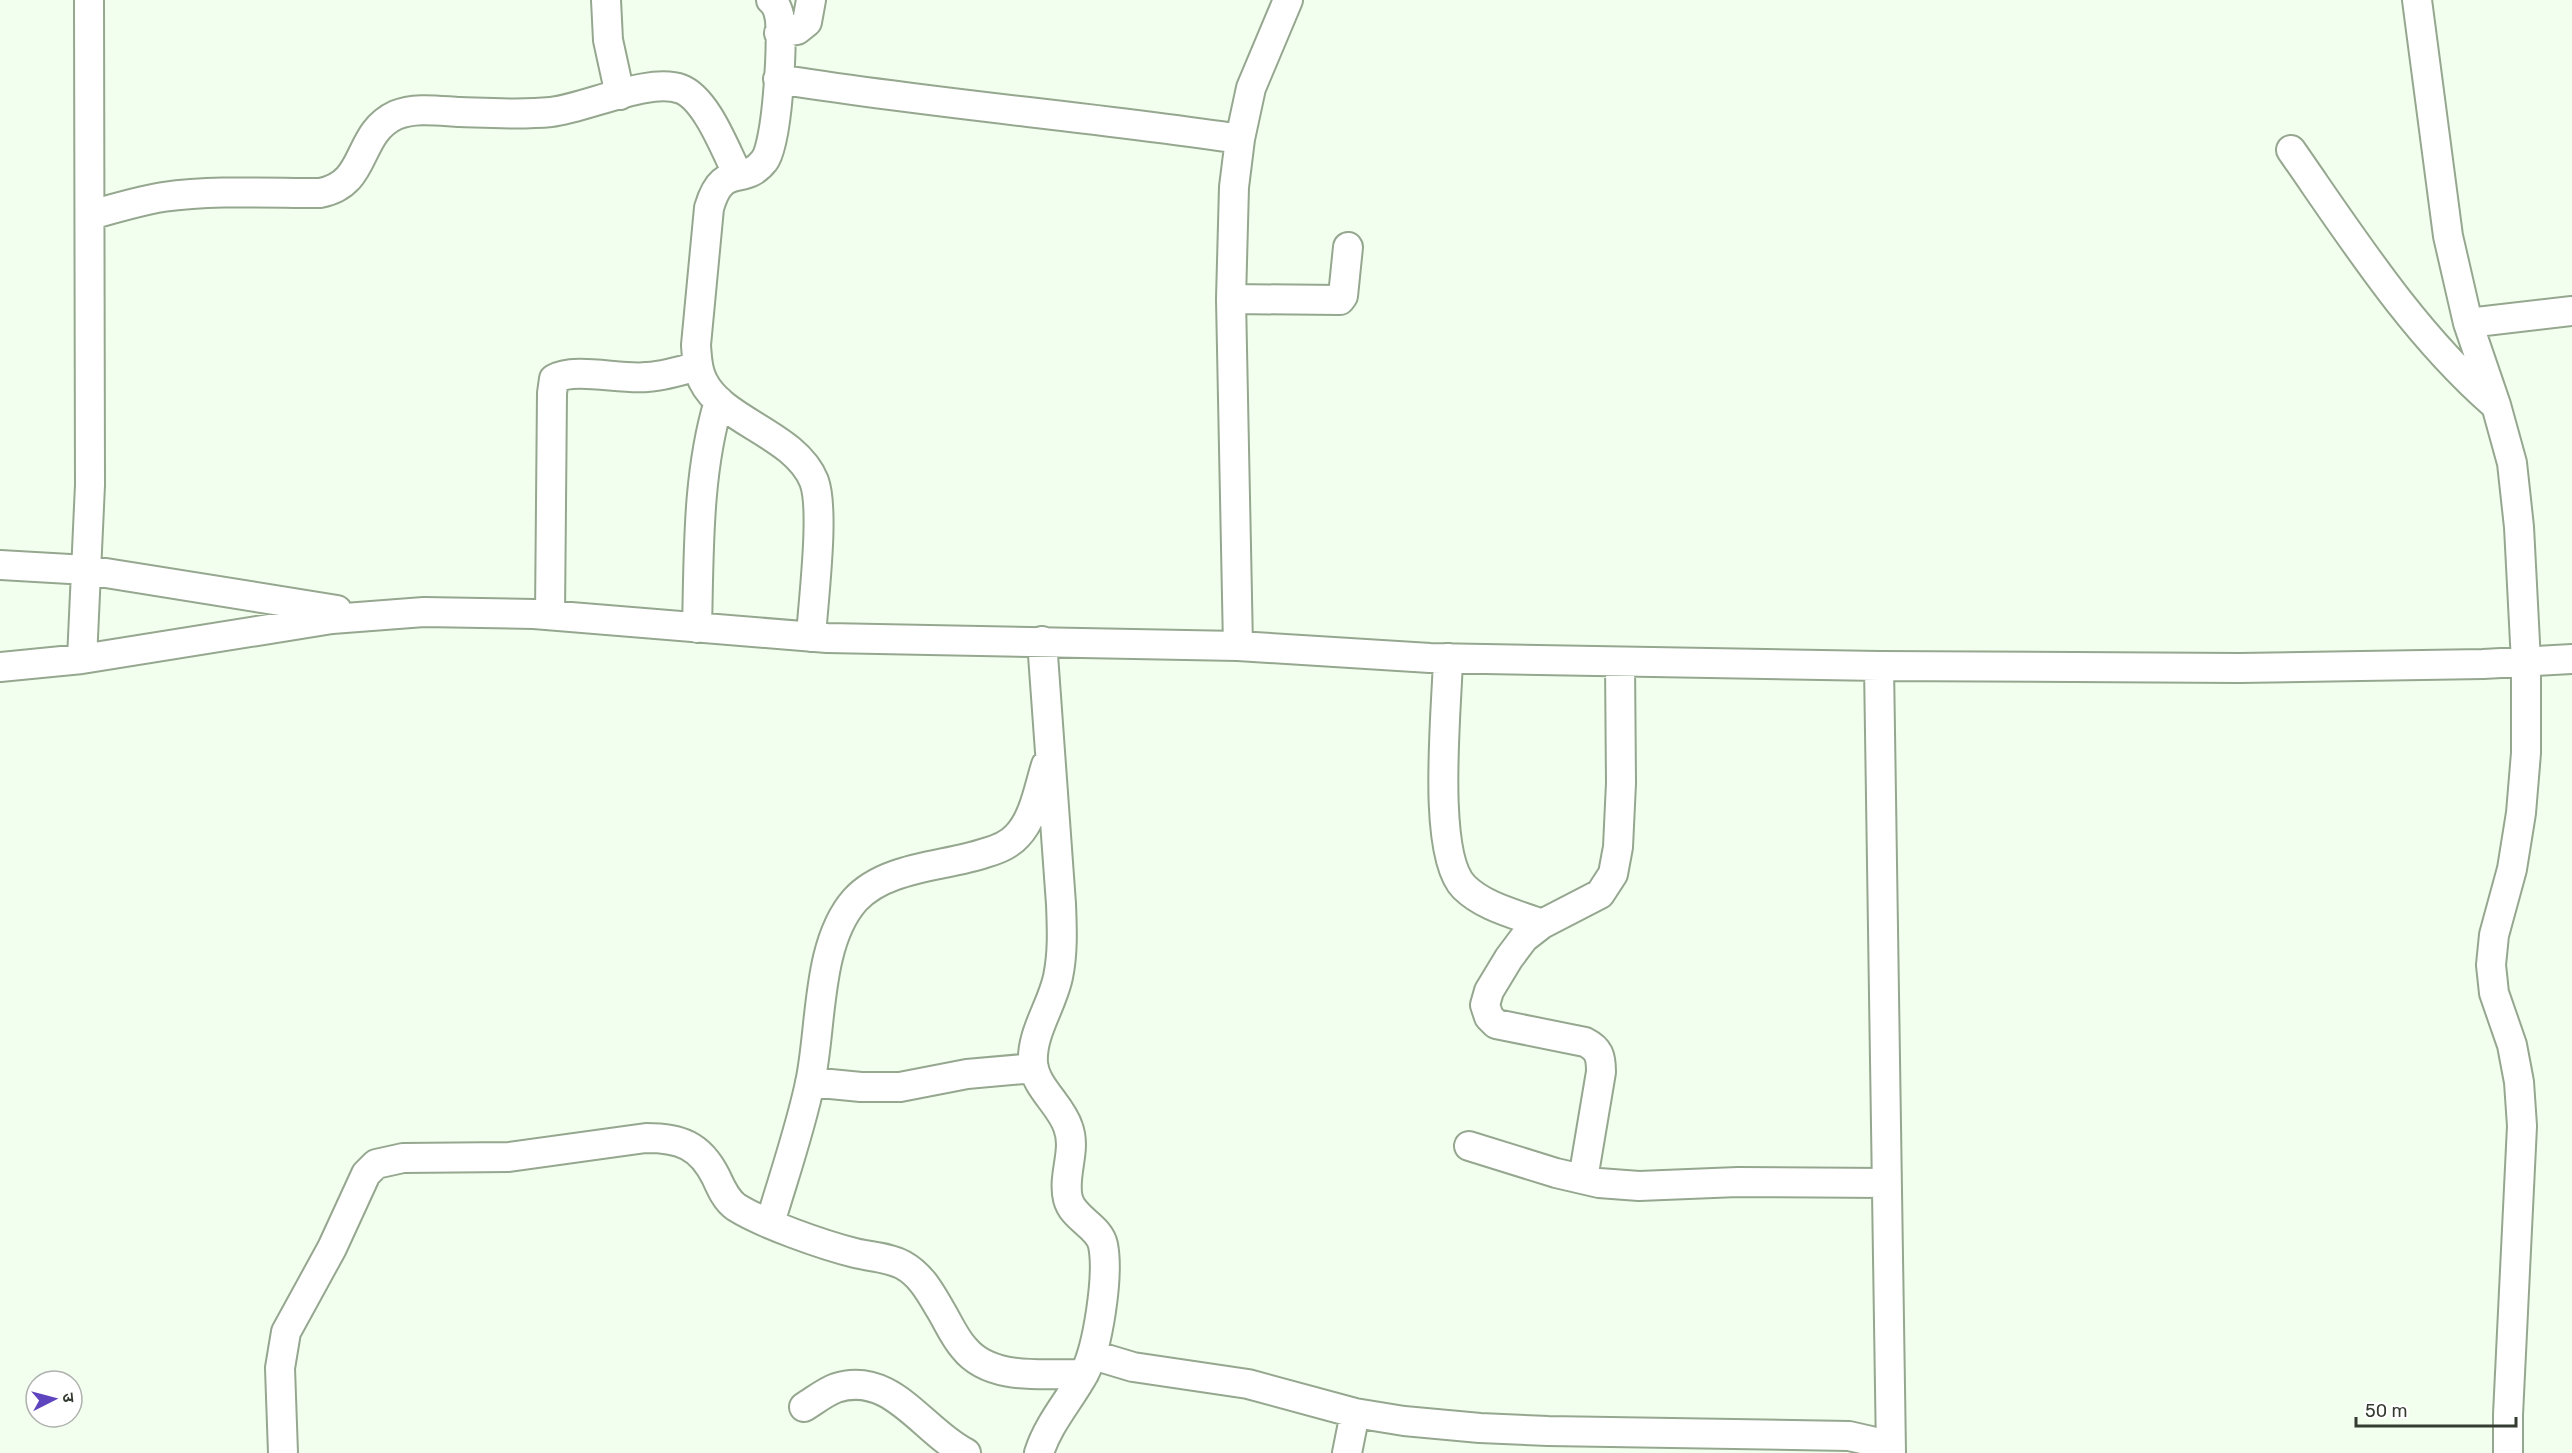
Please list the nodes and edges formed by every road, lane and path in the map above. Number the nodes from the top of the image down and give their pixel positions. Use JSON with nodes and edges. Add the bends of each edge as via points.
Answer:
{"nodes":[{"id":1,"x":89,"y":0,"type":"edge"},
{"id":2,"x":606,"y":0,"type":"edge"},
{"id":3,"x":771,"y":0,"type":"edge"},
{"id":4,"x":812,"y":0,"type":"edge"},
{"id":5,"x":1288,"y":0,"type":"edge"},
{"id":6,"x":2417,"y":0,"type":"edge"},
{"id":7,"x":779,"y":33,"type":"junction"},
{"id":8,"x":778,"y":79,"type":"junction"},
{"id":9,"x":620,"y":95,"type":"junction"},
{"id":10,"x":1240,"y":139,"type":"junction"},
{"id":11,"x":2291,"y":150,"type":"dead end"},
{"id":12,"x":738,"y":175,"type":"junction"},
{"id":13,"x":92,"y":215,"type":"junction"},
{"id":14,"x":1348,"y":247,"type":"dead end"},
{"id":15,"x":1231,"y":299,"type":"junction"},
{"id":16,"x":2572,"y":311,"type":"edge"},
{"id":17,"x":2468,"y":323,"type":"junction"},
{"id":18,"x":698,"y":366,"type":"junction"},
{"id":19,"x":719,"y":401,"type":"junction"},
{"id":20,"x":2496,"y":405,"type":"junction"},
{"id":21,"x":0,"y":565,"type":"edge"},
{"id":22,"x":87,"y":570,"type":"junction"},
{"id":23,"x":375,"y":615,"type":"junction"},
{"id":24,"x":550,"y":615,"type":"junction"},
{"id":25,"x":697,"y":628,"type":"junction"},
{"id":26,"x":811,"y":637,"type":"junction"},
{"id":27,"x":1042,"y":641,"type":"junction"},
{"id":28,"x":1238,"y":646,"type":"junction"},
{"id":29,"x":1448,"y":658,"type":"junction"},
{"id":30,"x":82,"y":659,"type":"junction"},
{"id":31,"x":2572,"y":659,"type":"edge"},
{"id":32,"x":1620,"y":662,"type":"junction"},
{"id":33,"x":2526,"y":662,"type":"junction"},
{"id":34,"x":1879,"y":666,"type":"junction"},
{"id":35,"x":0,"y":667,"type":"edge"},
{"id":36,"x":1050,"y":752,"type":"junction"},
{"id":37,"x":1542,"y":924,"type":"junction"},
{"id":38,"x":1034,"y":1068,"type":"junction"},
{"id":39,"x":810,"y":1082,"type":"junction"},
{"id":40,"x":1469,"y":1146,"type":"dead end"},
{"id":41,"x":1583,"y":1179,"type":"junction"},
{"id":42,"x":1886,"y":1183,"type":"junction"},
{"id":43,"x":770,"y":1222,"type":"junction"},
{"id":44,"x":1088,"y":1364,"type":"junction"},
{"id":45,"x":804,"y":1407,"type":"dead end"},
{"id":46,"x":1356,"y":1413,"type":"junction"},
{"id":47,"x":1524,"y":1442,"type":"edge"},
{"id":48,"x":283,"y":1453,"type":"edge"},
{"id":49,"x":966,"y":1453,"type":"edge"},
{"id":50,"x":1039,"y":1453,"type":"edge"},
{"id":51,"x":1347,"y":1453,"type":"edge"},
{"id":52,"x":1891,"y":1453,"type":"edge"},
{"id":53,"x":2508,"y":1453,"type":"edge"}],
"edges":[{"from":1,"to":13,"type":"street"},
{"from":2,"to":9,"type":"street","via":[[608,40]]},
{"from":3,"to":7,"type":"street","via":[[780,19]]},
{"from":4,"to":7,"type":"street","via":[[807,22],[797,30]]},
{"from":5,"to":10,"type":"street","via":[[1251,88]]},
{"from":6,"to":17,"type":"street","via":[[2448,236]]},
{"from":7,"to":8,"type":"street"},
{"from":8,"to":10,"type":"street","via":[[889,97]]},
{"from":8,"to":12,"type":"street","via":[[772,147],[754,171]]},
{"from":9,"to":12,"type":"street","via":[[661,87],[681,89],[696,99]]},
{"from":9,"to":13,"type":"street","via":[[554,112],[422,111],[397,115],[370,138],[353,174],[335,190],[164,197]]},
{"from":10,"to":15,"type":"street","via":[[1234,187]]},
{"from":11,"to":20,"type":"street","via":[[2385,286],[2466,379]]},
{"from":12,"to":18,"type":"street","via":[[724,180],[714,191],[710,208],[696,345]]},
{"from":13,"to":22,"type":"street"},
{"from":14,"to":15,"type":"street","via":[[1340,300]]},
{"from":15,"to":28,"type":"street"},
{"from":16,"to":17,"type":"street"},
{"from":17,"to":20,"type":"street"},
{"from":18,"to":19,"type":"street","via":[[703,383]]},
{"from":18,"to":24,"type":"street","via":[[646,377],[564,374],[554,379]]},
{"from":19,"to":25,"type":"street","via":[[709,443],[701,513]]},
{"from":19,"to":26,"type":"street","via":[[795,454],[808,467],[815,484],[819,512]]},
{"from":20,"to":33,"type":"street","via":[[2512,463]]},
{"from":21,"to":22,"type":"street"},
{"from":22,"to":23,"type":"street"},
{"from":22,"to":30,"type":"street"},
{"from":23,"to":24,"type":"street"},
{"from":23,"to":30,"type":"street"},
{"from":24,"to":25,"type":"street"},
{"from":25,"to":26,"type":"street"},
{"from":26,"to":27,"type":"street"},
{"from":27,"to":28,"type":"street"},
{"from":27,"to":36,"type":"street"},
{"from":28,"to":29,"type":"street"},
{"from":29,"to":32,"type":"street"},
{"from":29,"to":37,"type":"street","via":[[1443,823],[1448,858],[1463,886],[1487,903]]},
{"from":30,"to":35,"type":"street"},
{"from":31,"to":33,"type":"street"},
{"from":32,"to":34,"type":"street"},
{"from":32,"to":37,"type":"street","via":[[1621,783],[1613,874],[1600,894]]},
{"from":33,"to":34,"type":"street","via":[[2239,669]]},
{"from":33,"to":53,"type":"street","via":[[2526,753],[2521,813],[2491,965],[2494,993],[2512,1045],[2522,1126]]},
{"from":34,"to":42,"type":"street"},
{"from":36,"to":38,"type":"street","via":[[1062,946],[1058,978],[1035,1039]]},
{"from":36,"to":39,"type":"street","via":[[1030,815],[1017,837],[997,849],[964,860],[878,882],[856,900],[839,922],[827,964]]},
{"from":37,"to":41,"type":"street","via":[[1524,938],[1509,958],[1485,1005],[1496,1024],[1596,1047],[1601,1072]]},
{"from":38,"to":39,"type":"street","via":[[967,1074],[900,1087]]},
{"from":38,"to":44,"type":"street","via":[[1068,1126],[1072,1156],[1066,1186],[1068,1200],[1073,1211],[1102,1242],[1103,1284]]},
{"from":39,"to":43,"type":"street"},
{"from":40,"to":41,"type":"street"},
{"from":41,"to":42,"type":"street","via":[[1639,1186]]},
{"from":42,"to":52,"type":"street"},
{"from":43,"to":44,"type":"street","via":[[829,1245],[883,1257],[918,1275],[964,1350],[982,1364],[1003,1372]]},
{"from":43,"to":48,"type":"street","via":[[734,1206],[703,1156],[686,1143],[667,1138],[509,1157],[403,1158],[376,1164],[366,1174],[332,1248],[286,1332],[280,1368]]},
{"from":44,"to":46,"type":"street","via":[[1248,1384]]},
{"from":44,"to":50,"type":"street"},
{"from":45,"to":49,"type":"street","via":[[836,1388],[861,1385],[887,1392]]},
{"from":46,"to":47,"type":"street"},
{"from":46,"to":51,"type":"street"},
{"from":47,"to":52,"type":"street","via":[[1849,1436],[1871,1441]]}]}
